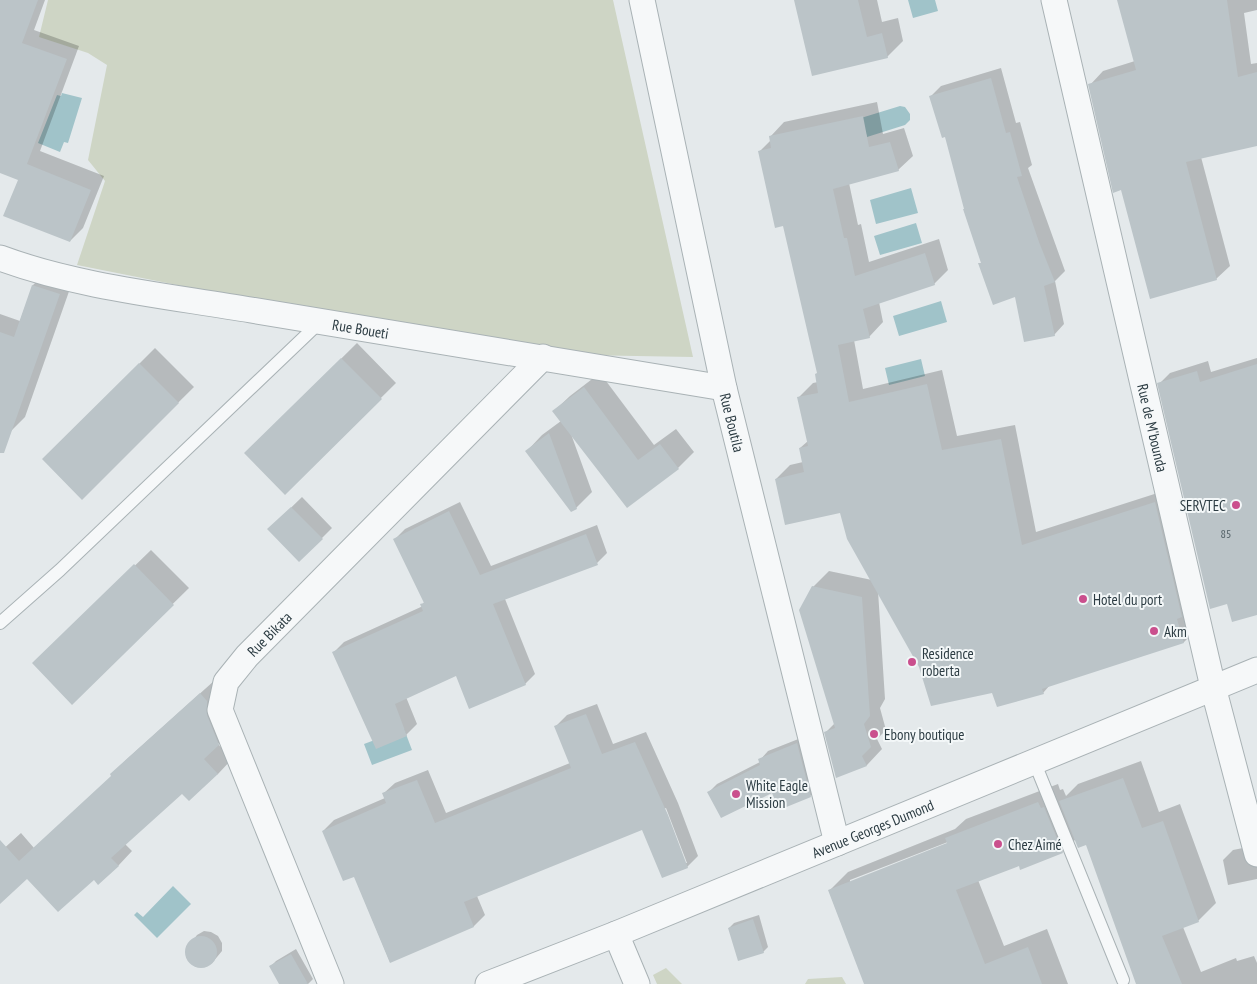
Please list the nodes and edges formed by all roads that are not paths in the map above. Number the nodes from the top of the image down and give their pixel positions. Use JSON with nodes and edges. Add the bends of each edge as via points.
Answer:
{"nodes":[{"id":1,"x":642,"y":0,"type":"edge"},
{"id":2,"x":1054,"y":0,"type":"edge"},
{"id":3,"x":0,"y":258,"type":"edge"},
{"id":4,"x":320,"y":322,"type":"junction"},
{"id":5,"x":543,"y":357,"type":"junction"},
{"id":6,"x":724,"y":388,"type":"junction"},
{"id":7,"x":0,"y":623,"type":"edge"},
{"id":8,"x":1257,"y":670,"type":"edge"},
{"id":9,"x":1213,"y":687,"type":"junction"},
{"id":10,"x":1034,"y":761,"type":"junction"},
{"id":11,"x":837,"y":843,"type":"junction"},
{"id":12,"x":1257,"y":854,"type":"edge"},
{"id":13,"x":616,"y":934,"type":"junction"},
{"id":14,"x":1123,"y":980,"type":"dead end"},
{"id":15,"x":331,"y":984,"type":"edge"},
{"id":16,"x":488,"y":984,"type":"edge"},
{"id":17,"x":637,"y":984,"type":"edge"}],
"edges":[{"from":1,"to":6,"type":"street","name":"Rue Boutila"},
{"from":2,"to":9,"type":"street","name":"Rue de M'bounda"},
{"from":3,"to":4,"type":"street","name":"Rue Boueti","via":[[82,281]]},
{"from":4,"to":5,"type":"street","name":"Rue Boueti"},
{"from":4,"to":7,"type":"lane","via":[[60,570]]},
{"from":5,"to":6,"type":"street","name":"Rue Boueti"},
{"from":5,"to":15,"type":"street","name":"Rue Bikata","via":[[247,656],[226,682],[220,710]]},
{"from":6,"to":11,"type":"street","name":"Rue Boutila"},
{"from":8,"to":9,"type":"street","name":"Avenue Georges Dumond"},
{"from":9,"to":10,"type":"street","name":"Avenue Georges Dumond"},
{"from":9,"to":12,"type":"street","name":"Rue de M'bounda"},
{"from":10,"to":11,"type":"street","name":"Avenue Georges Dumond"},
{"from":10,"to":14,"type":"lane"},
{"from":11,"to":13,"type":"street","name":"Avenue Georges Dumond"},
{"from":13,"to":16,"type":"street","name":"Avenue Georges Dumond"},
{"from":13,"to":17,"type":"street"}]}
